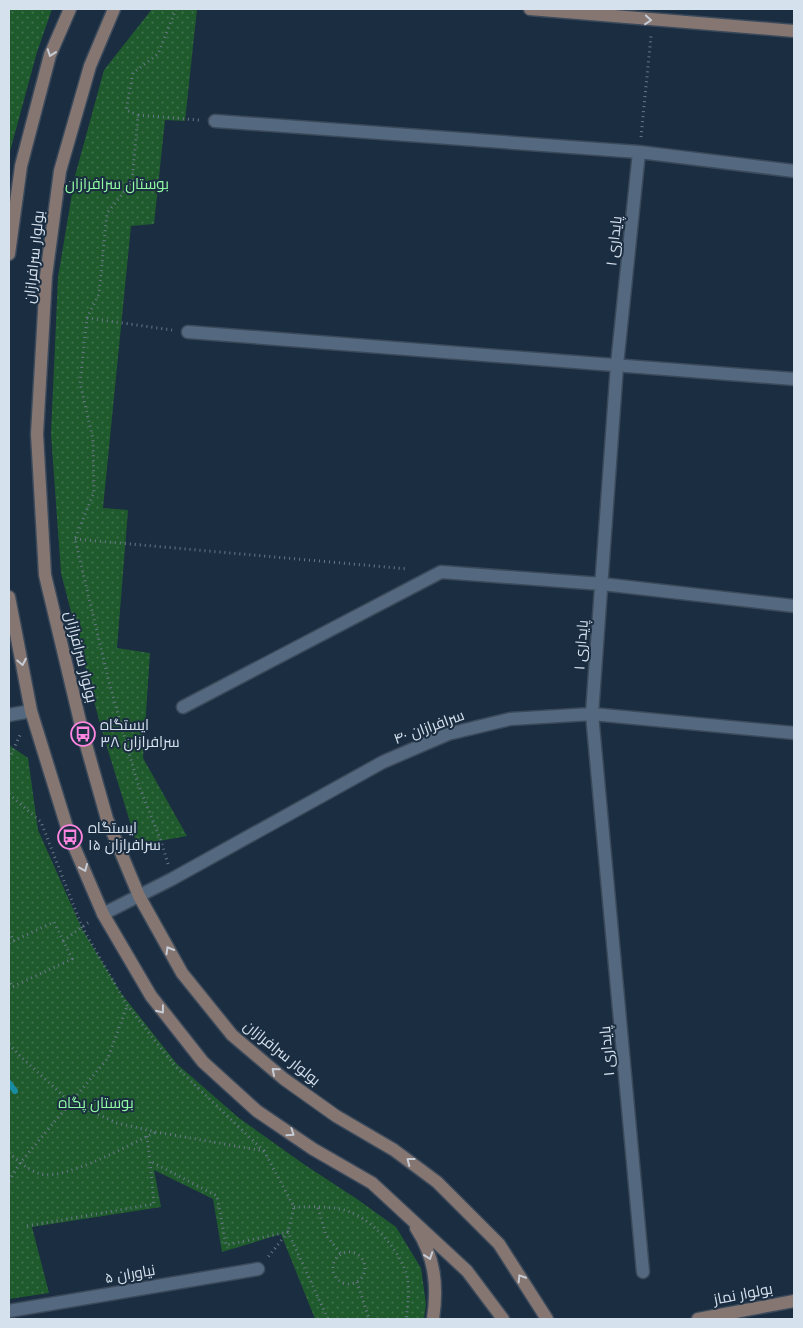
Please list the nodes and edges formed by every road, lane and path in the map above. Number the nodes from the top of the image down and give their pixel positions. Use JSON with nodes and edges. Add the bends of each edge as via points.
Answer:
{"nodes":[{"id":1,"x":70,"y":9,"type":"edge"},
{"id":2,"x":114,"y":9,"type":"edge"},
{"id":3,"x":176,"y":9,"type":"edge"},
{"id":4,"x":530,"y":9,"type":"edge"},
{"id":5,"x":652,"y":20,"type":"junction"},
{"id":6,"x":794,"y":31,"type":"edge"},
{"id":7,"x":138,"y":115,"type":"junction"},
{"id":8,"x":215,"y":121,"type":"joint"},
{"id":9,"x":639,"y":152,"type":"junction"},
{"id":10,"x":794,"y":171,"type":"edge"},
{"id":11,"x":9,"y":254,"type":"edge"},
{"id":12,"x":87,"y":318,"type":"junction"},
{"id":13,"x":188,"y":332,"type":"joint"},
{"id":14,"x":617,"y":365,"type":"junction"},
{"id":15,"x":794,"y":379,"type":"edge"},
{"id":16,"x":75,"y":539,"type":"junction"},
{"id":17,"x":411,"y":569,"type":"dead end"},
{"id":18,"x":602,"y":584,"type":"junction"},
{"id":19,"x":9,"y":597,"type":"edge"},
{"id":20,"x":794,"y":606,"type":"edge"},
{"id":21,"x":183,"y":708,"type":"dead end"},
{"id":22,"x":31,"y":711,"type":"junction"},
{"id":23,"x":592,"y":714,"type":"junction"},
{"id":24,"x":9,"y":715,"type":"edge"},
{"id":25,"x":794,"y":733,"type":"edge"},
{"id":26,"x":172,"y":879,"type":"junction"},
{"id":27,"x":139,"y":896,"type":"junction"},
{"id":28,"x":103,"y":914,"type":"junction"},
{"id":29,"x":9,"y":932,"type":"edge"},
{"id":30,"x":14,"y":941,"type":"junction"},
{"id":31,"x":64,"y":941,"type":"junction"},
{"id":32,"x":9,"y":943,"type":"edge"},
{"id":33,"x":9,"y":981,"type":"edge"},
{"id":34,"x":128,"y":1005,"type":"dead end"},
{"id":35,"x":9,"y":1044,"type":"edge"},
{"id":36,"x":70,"y":1102,"type":"junction"},
{"id":37,"x":156,"y":1132,"type":"junction"},
{"id":38,"x":147,"y":1136,"type":"junction"},
{"id":39,"x":9,"y":1153,"type":"edge"},
{"id":40,"x":150,"y":1161,"type":"junction"},
{"id":41,"x":20,"y":1163,"type":"junction"},
{"id":42,"x":9,"y":1181,"type":"edge"},
{"id":43,"x":294,"y":1206,"type":"junction"},
{"id":44,"x":318,"y":1208,"type":"junction"},
{"id":45,"x":406,"y":1213,"type":"junction"},
{"id":46,"x":27,"y":1226,"type":"dead end"},
{"id":47,"x":288,"y":1232,"type":"junction"},
{"id":48,"x":341,"y":1254,"type":"junction"},
{"id":49,"x":258,"y":1269,"type":"joint"},
{"id":50,"x":643,"y":1272,"type":"dead end"},
{"id":51,"x":357,"y":1282,"type":"junction"},
{"id":52,"x":794,"y":1301,"type":"edge"},
{"id":53,"x":9,"y":1311,"type":"edge"},
{"id":54,"x":328,"y":1319,"type":"edge"},
{"id":55,"x":369,"y":1319,"type":"edge"},
{"id":56,"x":406,"y":1319,"type":"edge"},
{"id":57,"x":434,"y":1319,"type":"edge"},
{"id":58,"x":503,"y":1319,"type":"edge"},
{"id":59,"x":547,"y":1319,"type":"edge"},
{"id":60,"x":698,"y":1319,"type":"edge"}],
"edges":[{"from":1,"to":11,"type":"main road","name":"بولوار سرافرازان","one_way":true,"via":[[50,55],[21,166]]},
{"from":2,"to":27,"type":"main road","name":"بولوار سرافرازان","via":[[90,66],[60,171],[46,276],[37,434],[45,576],[107,819]]},
{"from":3,"to":7,"type":"path","via":[[158,54],[133,73],[126,110]]},
{"from":4,"to":5,"type":"main road","one_way":true},
{"from":5,"to":6,"type":"main road"},
{"from":5,"to":9,"type":"path"},
{"from":7,"to":8,"type":"path"},
{"from":7,"to":12,"type":"path","via":[[132,182],[107,213],[99,294]]},
{"from":8,"to":9,"type":"street"},
{"from":9,"to":10,"type":"street"},
{"from":9,"to":14,"type":"street","name":"پایداری ۱"},
{"from":12,"to":13,"type":"path"},
{"from":12,"to":16,"type":"path","via":[[80,383],[93,439],[94,492]]},
{"from":13,"to":14,"type":"street"},
{"from":14,"to":15,"type":"street"},
{"from":14,"to":18,"type":"street","name":"پایداری ۱"},
{"from":16,"to":17,"type":"path"},
{"from":16,"to":26,"type":"path","via":[[109,682],[137,781]]},
{"from":18,"to":20,"type":"street"},
{"from":18,"to":21,"type":"street","via":[[440,572]]},
{"from":18,"to":23,"type":"street","name":"پایداری ۱"},
{"from":19,"to":22,"type":"main road","one_way":true},
{"from":22,"to":24,"type":"street"},
{"from":22,"to":28,"type":"main road","one_way":true,"via":[[70,837]]},
{"from":23,"to":25,"type":"street","name":"سرافرازان ۴۰"},
{"from":23,"to":26,"type":"street","name":"سرافرازان ۴۰","via":[[510,719],[448,734],[383,762]]},
{"from":23,"to":50,"type":"street","name":"پایداری ۱"},
{"from":26,"to":27,"type":"street","name":"سرافرازان ۴۰"},
{"from":27,"to":28,"type":"street","name":"سرافرازان ۴۰"},
{"from":59,"to":27,"type":"main road","name":"بولوار سرافرازان","one_way":true,"via":[[499,1244],[437,1182],[394,1150],[336,1116],[232,1035],[182,973]]},
{"from":28,"to":31,"type":"path"},
{"from":28,"to":45,"type":"main road","one_way":true,"via":[[150,996],[203,1062],[257,1111],[372,1183]]},
{"from":29,"to":30,"type":"path"},
{"from":30,"to":31,"type":"path","via":[[54,922]]},
{"from":30,"to":32,"type":"path"},
{"from":31,"to":33,"type":"path","via":[[72,959],[12,987]]},
{"from":34,"to":36,"type":"path","via":[[108,1058]]},
{"from":35,"to":36,"type":"path"},
{"from":36,"to":37,"type":"path","via":[[117,1123]]},
{"from":36,"to":41,"type":"path"},
{"from":37,"to":38,"type":"path"},
{"from":37,"to":43,"type":"path","via":[[264,1152]]},
{"from":38,"to":40,"type":"path"},
{"from":38,"to":41,"type":"path","via":[[95,1162],[64,1172],[42,1174]]},
{"from":39,"to":41,"type":"path"},
{"from":40,"to":46,"type":"path","via":[[154,1204]]},
{"from":40,"to":47,"type":"path","via":[[217,1196],[226,1245]]},
{"from":41,"to":42,"type":"path"},
{"from":43,"to":44,"type":"path"},
{"from":43,"to":47,"type":"path"},
{"from":44,"to":48,"type":"path","via":[[326,1235]]},
{"from":44,"to":56,"type":"path","via":[[341,1209],[365,1220],[390,1244],[406,1270],[409,1296]]},
{"from":45,"to":57,"type":"main road","one_way":true,"via":[[423,1238],[433,1266]]},
{"from":45,"to":58,"type":"main road","via":[[467,1271]]},
{"from":47,"to":49,"type":"path"},
{"from":47,"to":54,"type":"path"},
{"from":48,"to":51,"type":"path","via":[[333,1266],[337,1279],[343,1284]]},
{"from":48,"to":51,"type":"path","via":[[355,1253],[365,1264],[366,1271]]},
{"from":49,"to":53,"type":"street","name":"نیاوران ۵"},
{"from":51,"to":55,"type":"path"},
{"from":52,"to":60,"type":"main road","name":"بولوار نماز"}]}
